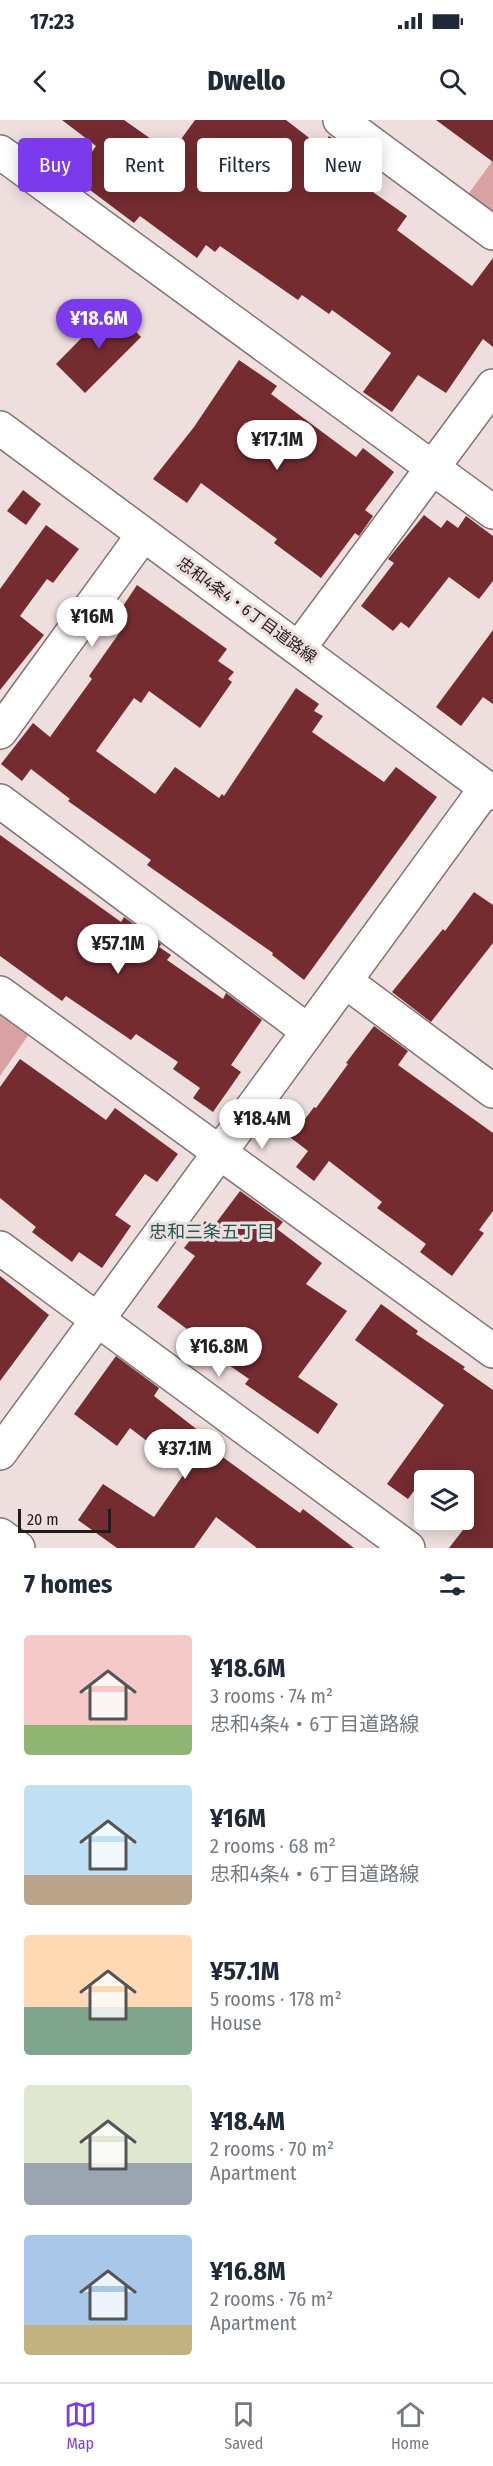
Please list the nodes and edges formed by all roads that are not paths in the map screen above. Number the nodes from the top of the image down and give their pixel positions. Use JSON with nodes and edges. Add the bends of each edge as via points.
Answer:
{"nodes":[{"id":1,"x":340,"y":120,"type":"edge"},
{"id":2,"x":0,"y":152,"type":"edge"},
{"id":3,"x":493,"y":233,"type":"edge"},
{"id":4,"x":493,"y":386,"type":"edge"},
{"id":5,"x":0,"y":428,"type":"edge"},
{"id":6,"x":432,"y":467,"type":"junction"},
{"id":7,"x":493,"y":512,"type":"edge"},
{"id":8,"x":143,"y":535,"type":"junction"},
{"id":9,"x":298,"y":648,"type":"junction"},
{"id":10,"x":0,"y":732,"type":"edge"},
{"id":11,"x":490,"y":791,"type":"edge"},
{"id":12,"x":0,"y":801,"type":"edge"},
{"id":13,"x":345,"y":981,"type":"junction"},
{"id":14,"x":0,"y":993,"type":"edge"},
{"id":15,"x":308,"y":1031,"type":"junction"},
{"id":16,"x":493,"y":1091,"type":"edge"},
{"id":17,"x":220,"y":1152,"type":"junction"},
{"id":18,"x":0,"y":1248,"type":"edge"},
{"id":19,"x":97,"y":1320,"type":"junction"},
{"id":20,"x":493,"y":1351,"type":"edge"},
{"id":21,"x":0,"y":1453,"type":"edge"},
{"id":22,"x":0,"y":1535,"type":"edge"},
{"id":23,"x":18,"y":1548,"type":"edge"},
{"id":24,"x":408,"y":1548,"type":"edge"}],
"edges":[{"from":1,"to":3,"type":"street"},
{"from":2,"to":6,"type":"street"},
{"from":4,"to":6,"type":"street"},
{"from":5,"to":8,"type":"street","name":"忠和4条4・6丁目道路線"},
{"from":6,"to":7,"type":"street"},
{"from":6,"to":9,"type":"street"},
{"from":8,"to":9,"type":"street","name":"忠和4条4・6丁目道路線"},
{"from":8,"to":10,"type":"street"},
{"from":9,"to":11,"type":"street","name":"忠和4条4・6丁目道路線"},
{"from":11,"to":13,"type":"street"},
{"from":12,"to":15,"type":"street"},
{"from":13,"to":15,"type":"street"},
{"from":13,"to":16,"type":"street"},
{"from":14,"to":17,"type":"street"},
{"from":15,"to":17,"type":"street"},
{"from":17,"to":19,"type":"street"},
{"from":17,"to":20,"type":"street"},
{"from":18,"to":19,"type":"street"},
{"from":19,"to":21,"type":"street"},
{"from":19,"to":24,"type":"street"},
{"from":22,"to":23,"type":"street"}]}
